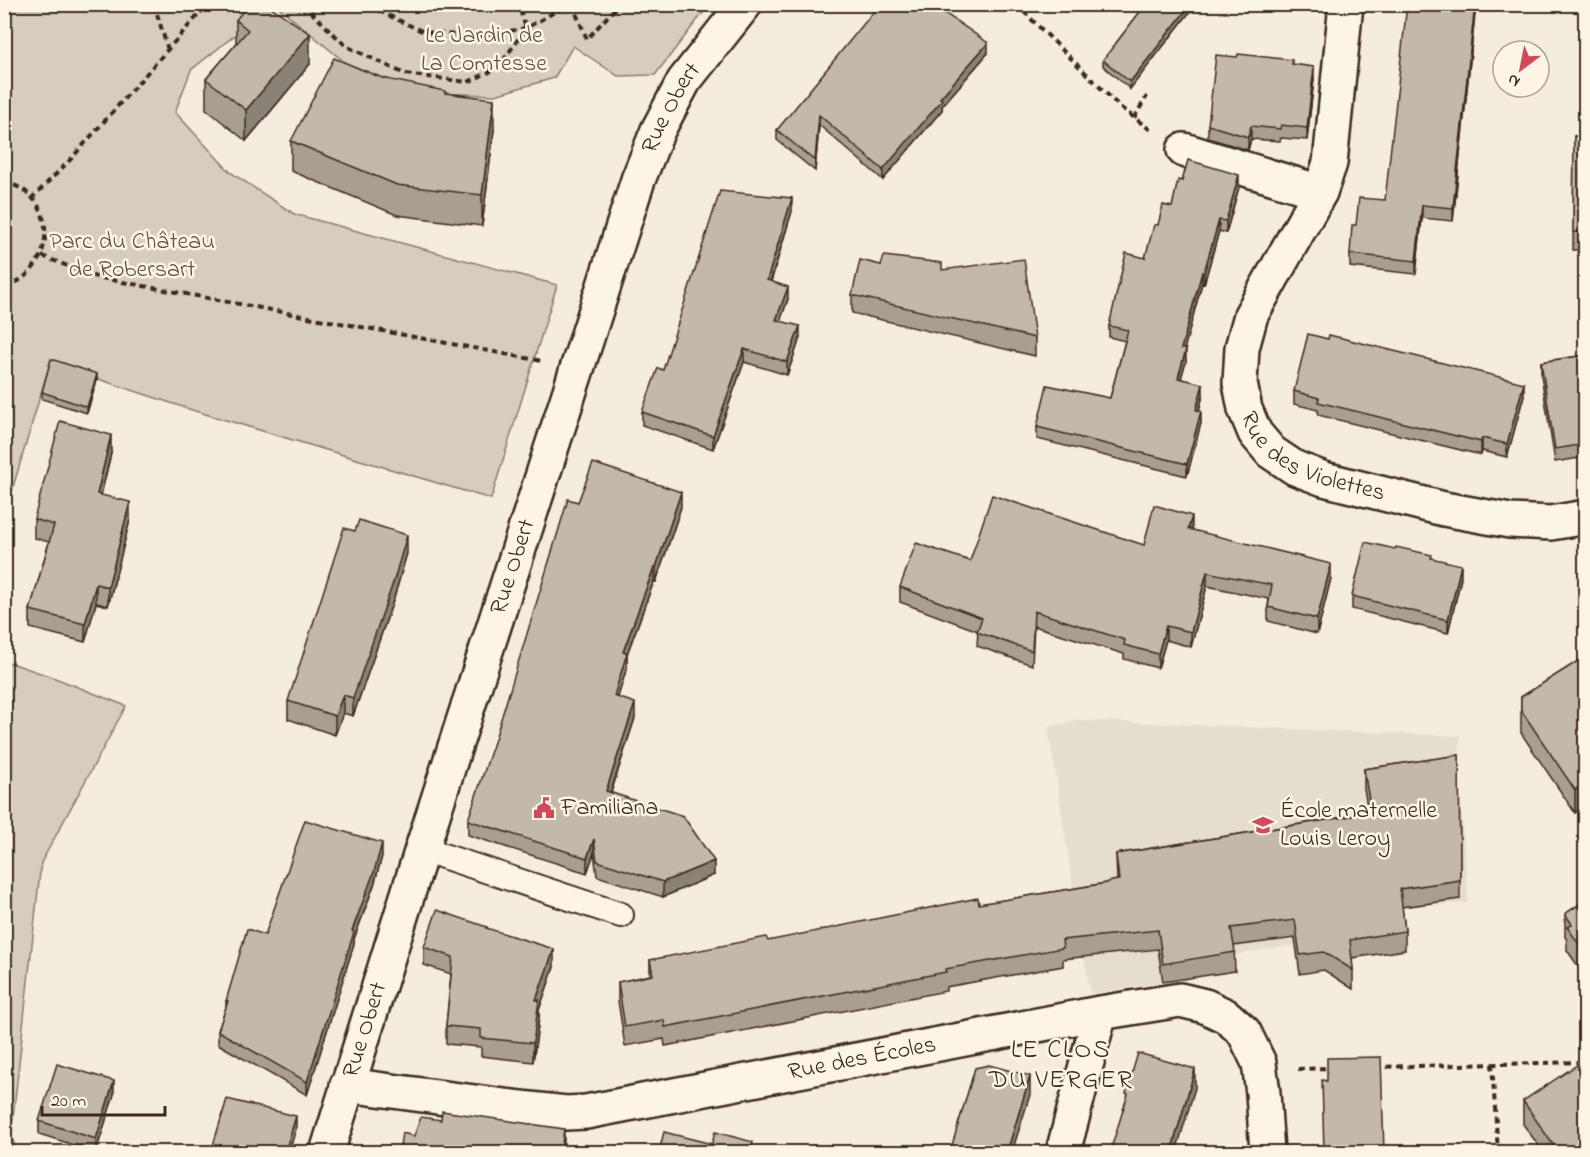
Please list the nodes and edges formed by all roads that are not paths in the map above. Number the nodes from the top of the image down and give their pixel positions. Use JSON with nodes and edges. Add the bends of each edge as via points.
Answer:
{"nodes":[{"id":1,"x":745,"y":4,"type":"edge"},
{"id":2,"x":1346,"y":4,"type":"edge"},
{"id":3,"x":1184,"y":150,"type":"road end"},
{"id":4,"x":1320,"y":192,"type":"junction"},
{"id":5,"x":1586,"y":518,"type":"edge"},
{"id":6,"x":422,"y":849,"type":"junction"},
{"id":7,"x":621,"y":915,"type":"dead end"},
{"id":8,"x":1100,"y":1013,"type":"junction"},
{"id":9,"x":347,"y":1085,"type":"junction"},
{"id":10,"x":327,"y":1152,"type":"edge"},
{"id":11,"x":1063,"y":1152,"type":"edge"},
{"id":12,"x":1267,"y":1152,"type":"edge"}],
"edges":[{"from":1,"to":6,"type":"street","name":"Rue Obert","via":[[684,81],[638,180]]},
{"from":2,"to":4,"type":"street","name":"Rue des Violettes","via":[[1330,162]]},
{"from":3,"to":4,"type":"street"},
{"from":4,"to":5,"type":"street","name":"Rue des Violettes","via":[[1251,315],[1242,348],[1240,383],[1255,433],[1271,452],[1295,468],[1324,479],[1510,521],[1551,523]]},
{"from":6,"to":7,"type":"lane"},
{"from":6,"to":9,"type":"street","name":"Rue Obert"},
{"from":8,"to":9,"type":"street","name":"Rue des Écoles","via":[[586,1112],[566,1113]]},
{"from":8,"to":11,"type":"street"},
{"from":8,"to":12,"type":"street","name":"Rue des Écoles","via":[[1180,1000],[1226,1016],[1244,1032],[1259,1063]]},
{"from":9,"to":10,"type":"street","name":"Rue Obert"}]}
